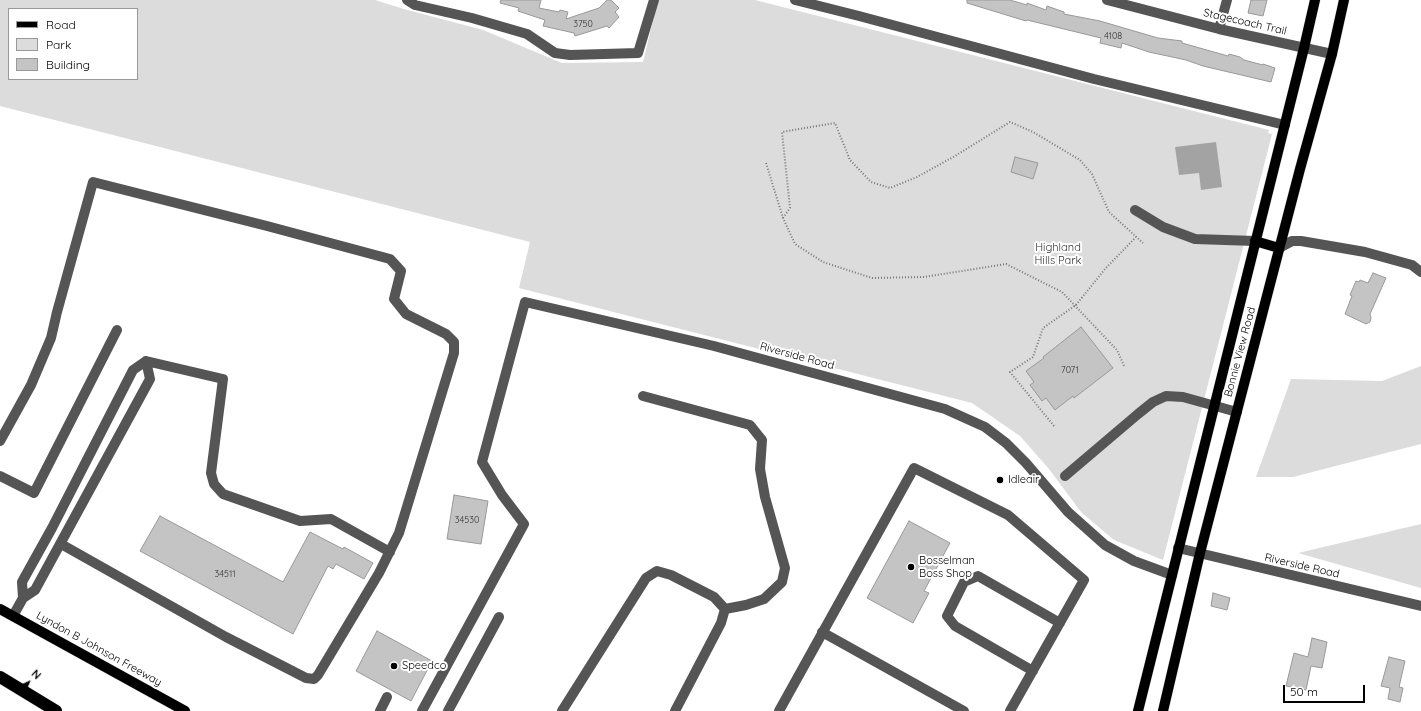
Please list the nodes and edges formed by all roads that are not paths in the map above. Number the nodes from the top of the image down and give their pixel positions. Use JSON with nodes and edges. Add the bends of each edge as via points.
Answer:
{"nodes":[{"id":1,"x":407,"y":0,"type":"edge"},
{"id":2,"x":654,"y":0,"type":"edge"},
{"id":3,"x":795,"y":0,"type":"edge"},
{"id":4,"x":1107,"y":0,"type":"edge"},
{"id":5,"x":1227,"y":0,"type":"edge"},
{"id":6,"x":1315,"y":0,"type":"edge"},
{"id":7,"x":1344,"y":0,"type":"edge"},
{"id":8,"x":1142,"y":4,"type":"edge"},
{"id":9,"x":1219,"y":29,"type":"junction"},
{"id":10,"x":1304,"y":48,"type":"junction"},
{"id":11,"x":1332,"y":54,"type":"junction"},
{"id":12,"x":1285,"y":125,"type":"junction"},
{"id":13,"x":1135,"y":210,"type":"dead end"},
{"id":14,"x":1255,"y":241,"type":"junction"},
{"id":15,"x":1280,"y":248,"type":"junction"},
{"id":16,"x":1421,"y":272,"type":"edge"},
{"id":17,"x":117,"y":330,"type":"dead end"},
{"id":18,"x":146,"y":361,"type":"junction"},
{"id":19,"x":643,"y":396,"type":"dead end"},
{"id":20,"x":1214,"y":405,"type":"junction"},
{"id":21,"x":1237,"y":412,"type":"junction"},
{"id":22,"x":0,"y":441,"type":"edge"},
{"id":23,"x":0,"y":476,"type":"edge"},
{"id":24,"x":1064,"y":476,"type":"dead end"},
{"id":25,"x":61,"y":544,"type":"junction"},
{"id":26,"x":1178,"y":548,"type":"junction"},
{"id":27,"x":390,"y":552,"type":"junction"},
{"id":28,"x":1200,"y":553,"type":"junction"},
{"id":29,"x":1172,"y":575,"type":"junction"},
{"id":30,"x":23,"y":598,"type":"junction"},
{"id":31,"x":1421,"y":606,"type":"edge"},
{"id":32,"x":0,"y":609,"type":"edge"},
{"id":33,"x":725,"y":609,"type":"junction"},
{"id":34,"x":13,"y":616,"type":"junction"},
{"id":35,"x":499,"y":617,"type":"dead end"},
{"id":36,"x":1060,"y":623,"type":"junction"},
{"id":37,"x":822,"y":632,"type":"junction"},
{"id":38,"x":1033,"y":671,"type":"junction"},
{"id":39,"x":0,"y":677,"type":"edge"},
{"id":40,"x":387,"y":697,"type":"dead end"},
{"id":41,"x":56,"y":711,"type":"edge"},
{"id":42,"x":185,"y":711,"type":"edge"},
{"id":43,"x":380,"y":711,"type":"edge"},
{"id":44,"x":422,"y":711,"type":"edge"},
{"id":45,"x":448,"y":711,"type":"edge"},
{"id":46,"x":562,"y":711,"type":"edge"},
{"id":47,"x":675,"y":711,"type":"edge"},
{"id":48,"x":778,"y":711,"type":"edge"},
{"id":49,"x":964,"y":711,"type":"edge"},
{"id":50,"x":1010,"y":711,"type":"edge"},
{"id":51,"x":1138,"y":711,"type":"edge"},
{"id":52,"x":1162,"y":711,"type":"edge"}],
"edges":[{"from":1,"to":2,"type":"street","via":[[415,5],[527,34],[555,53],[570,55],[638,53]]},
{"from":3,"to":12,"type":"street","via":[[1094,79]]},
{"from":4,"to":8,"type":"street","name":"Stagecoach Trail"},
{"from":5,"to":9,"type":"street"},
{"from":6,"to":10,"type":"main road","name":"Bonnie View Road"},
{"from":7,"to":11,"type":"main road","name":"Bonnie View Road"},
{"from":8,"to":9,"type":"street","name":"Stagecoach Trail"},
{"from":9,"to":10,"type":"street","name":"Stagecoach Trail"},
{"from":10,"to":11,"type":"street","name":"Stagecoach Trail"},
{"from":10,"to":12,"type":"main road","name":"Bonnie View Road"},
{"from":11,"to":15,"type":"main road","name":"Bonnie View Road"},
{"from":12,"to":14,"type":"main road","name":"Bonnie View Road"},
{"from":13,"to":14,"type":"street","via":[[1163,226],[1195,239]]},
{"from":14,"to":15,"type":"main road"},
{"from":14,"to":20,"type":"main road","name":"Bonnie View Road"},
{"from":15,"to":16,"type":"street","via":[[1292,241],[1301,241],[1365,252],[1412,265]]},
{"from":15,"to":21,"type":"main road","name":"Bonnie View Road"},
{"from":17,"to":23,"type":"street","via":[[34,493]]},
{"from":18,"to":25,"type":"street","via":[[150,379]]},
{"from":18,"to":27,"type":"street","via":[[223,379],[211,473],[214,484],[222,494],[300,521],[331,519]]},
{"from":18,"to":30,"type":"street","via":[[133,370],[22,582]]},
{"from":19,"to":33,"type":"street","via":[[750,425],[762,440],[760,469],[765,498],[785,568],[782,582],[764,599]]},
{"from":20,"to":21,"type":"street"},
{"from":20,"to":24,"type":"street","via":[[1183,397],[1166,396],[1159,399]]},
{"from":20,"to":26,"type":"main road","name":"Bonnie View Road"},
{"from":21,"to":28,"type":"main road","name":"Bonnie View Road"},
{"from":22,"to":27,"type":"street","via":[[30,385],[51,338],[93,182],[390,259],[401,271],[394,299],[406,314],[446,334],[454,342],[454,353],[399,533]]},
{"from":25,"to":27,"type":"street","via":[[226,637],[306,678],[314,679]]},
{"from":25,"to":30,"type":"street","via":[[35,590]]},
{"from":26,"to":28,"type":"street","name":"Riverside Road"},
{"from":26,"to":29,"type":"main road","name":"Bonnie View Road"},
{"from":28,"to":31,"type":"street","name":"Riverside Road"},
{"from":28,"to":52,"type":"main road","name":"Bonnie View Road"},
{"from":29,"to":44,"type":"street","name":"Riverside Road","via":[[1134,561],[1105,545],[1068,512],[1006,443],[985,427],[944,409],[714,346],[525,302],[482,462],[524,524]]},
{"from":29,"to":51,"type":"main road","name":"Bonnie View Road"},
{"from":30,"to":34,"type":"street"},
{"from":32,"to":34,"type":"main road","name":"Lyndon B Johnson Freeway"},
{"from":33,"to":46,"type":"street","via":[[714,597],[657,571],[646,578]]},
{"from":33,"to":47,"type":"street","via":[[721,624]]},
{"from":34,"to":42,"type":"main road","name":"Lyndon B Johnson Freeway"},
{"from":35,"to":45,"type":"street"},
{"from":36,"to":37,"type":"street","via":[[1084,580],[1008,515],[914,468]]},
{"from":36,"to":38,"type":"street"},
{"from":36,"to":38,"type":"street","via":[[978,576],[964,582],[947,616],[955,626]]},
{"from":37,"to":48,"type":"street"},
{"from":37,"to":49,"type":"street"},
{"from":38,"to":50,"type":"street"},
{"from":39,"to":41,"type":"highway"},
{"from":40,"to":43,"type":"street"}]}
